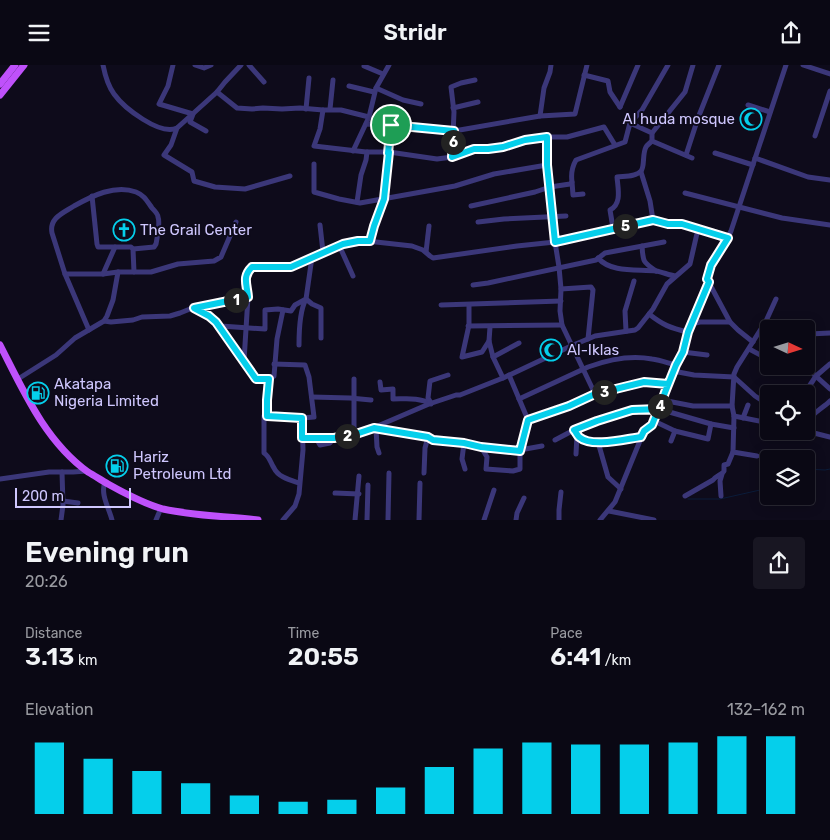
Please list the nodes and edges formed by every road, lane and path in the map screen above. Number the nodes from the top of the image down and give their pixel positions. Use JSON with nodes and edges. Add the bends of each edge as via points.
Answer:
{"nodes":[{"id":1,"x":15,"y":65,"type":"edge"},
{"id":2,"x":24,"y":65,"type":"edge"},
{"id":3,"x":102,"y":65,"type":"edge"},
{"id":4,"x":173,"y":65,"type":"edge"},
{"id":5,"x":195,"y":65,"type":"edge"},
{"id":6,"x":211,"y":65,"type":"edge"},
{"id":7,"x":241,"y":65,"type":"edge"},
{"id":8,"x":250,"y":65,"type":"edge"},
{"id":9,"x":389,"y":65,"type":"edge"},
{"id":10,"x":551,"y":65,"type":"edge"},
{"id":11,"x":587,"y":65,"type":"edge"},
{"id":12,"x":638,"y":65,"type":"edge"},
{"id":13,"x":668,"y":65,"type":"edge"},
{"id":14,"x":693,"y":65,"type":"edge"},
{"id":15,"x":719,"y":65,"type":"edge"},
{"id":16,"x":786,"y":65,"type":"edge"},
{"id":17,"x":802,"y":65,"type":"edge"},
{"id":18,"x":824,"y":65,"type":"edge"},
{"id":19,"x":364,"y":66,"type":"dead end"},
{"id":20,"x":822,"y":71,"type":"junction"},
{"id":21,"x":383,"y":74,"type":"junction"},
{"id":22,"x":584,"y":75,"type":"junction"},
{"id":23,"x":830,"y":75,"type":"edge"},
{"id":24,"x":309,"y":78,"type":"dead end"},
{"id":25,"x":475,"y":80,"type":"dead end"},
{"id":26,"x":264,"y":81,"type":"dead end"},
{"id":27,"x":333,"y":81,"type":"dead end"},
{"id":28,"x":0,"y":84,"type":"edge"},
{"id":29,"x":349,"y":86,"type":"dead end"},
{"id":30,"x":375,"y":90,"type":"junction"},
{"id":31,"x":830,"y":91,"type":"edge"},
{"id":32,"x":217,"y":92,"type":"junction"},
{"id":33,"x":0,"y":95,"type":"edge"},
{"id":34,"x":478,"y":102,"type":"dead end"},
{"id":35,"x":421,"y":104,"type":"dead end"},
{"id":36,"x":748,"y":105,"type":"dead end"},
{"id":37,"x":453,"y":108,"type":"junction"},
{"id":38,"x":306,"y":109,"type":"junction"},
{"id":39,"x":330,"y":109,"type":"junction"},
{"id":40,"x":323,"y":110,"type":"junction"},
{"id":41,"x":770,"y":113,"type":"junction"},
{"id":42,"x":193,"y":114,"type":"junction"},
{"id":43,"x":540,"y":115,"type":"junction"},
{"id":44,"x":370,"y":117,"type":"junction"},
{"id":45,"x":628,"y":121,"type":"junction"},
{"id":46,"x":366,"y":124,"type":"junction"},
{"id":47,"x":391,"y":125,"type":"junction"},
{"id":48,"x":177,"y":128,"type":"junction"},
{"id":49,"x":206,"y":131,"type":"dead end"},
{"id":50,"x":454,"y":131,"type":"junction"},
{"id":51,"x":652,"y":133,"type":"junction"},
{"id":52,"x":815,"y":136,"type":"dead end"},
{"id":53,"x":547,"y":137,"type":"junction"},
{"id":54,"x":652,"y":141,"type":"junction"},
{"id":55,"x":615,"y":145,"type":"junction"},
{"id":56,"x":353,"y":151,"type":"junction"},
{"id":57,"x":367,"y":152,"type":"junction"},
{"id":58,"x":388,"y":153,"type":"junction"},
{"id":59,"x":715,"y":153,"type":"dead end"},
{"id":60,"x":686,"y":155,"type":"junction"},
{"id":61,"x":452,"y":157,"type":"junction"},
{"id":62,"x":692,"y":158,"type":"dead end"},
{"id":63,"x":755,"y":158,"type":"junction"},
{"id":64,"x":314,"y":164,"type":"dead end"},
{"id":65,"x":547,"y":165,"type":"junction"},
{"id":66,"x":753,"y":165,"type":"junction"},
{"id":67,"x":641,"y":172,"type":"junction"},
{"id":68,"x":290,"y":176,"type":"dead end"},
{"id":69,"x":830,"y":180,"type":"edge"},
{"id":70,"x":572,"y":182,"type":"junction"},
{"id":71,"x":550,"y":187,"type":"junction"},
{"id":72,"x":685,"y":193,"type":"dead end"},
{"id":73,"x":583,"y":194,"type":"dead end"},
{"id":74,"x":92,"y":196,"type":"junction"},
{"id":75,"x":384,"y":199,"type":"junction"},
{"id":76,"x":356,"y":202,"type":"junction"},
{"id":77,"x":471,"y":206,"type":"dead end"},
{"id":78,"x":739,"y":206,"type":"junction"},
{"id":79,"x":553,"y":216,"type":"junction"},
{"id":80,"x":566,"y":216,"type":"dead end"},
{"id":81,"x":653,"y":220,"type":"junction"},
{"id":82,"x":236,"y":222,"type":"dead end"},
{"id":83,"x":478,"y":222,"type":"dead end"},
{"id":84,"x":320,"y":225,"type":"dead end"},
{"id":85,"x":830,"y":225,"type":"edge"},
{"id":86,"x":429,"y":226,"type":"dead end"},
{"id":87,"x":613,"y":228,"type":"junction"},
{"id":88,"x":698,"y":229,"type":"junction"},
{"id":89,"x":728,"y":238,"type":"junction"},
{"id":90,"x":370,"y":241,"type":"junction"},
{"id":91,"x":664,"y":241,"type":"dead end"},
{"id":92,"x":555,"y":242,"type":"junction"},
{"id":93,"x":339,"y":245,"type":"junction"},
{"id":94,"x":642,"y":245,"type":"junction"},
{"id":95,"x":115,"y":247,"type":"junction"},
{"id":96,"x":133,"y":249,"type":"junction"},
{"id":97,"x":426,"y":252,"type":"junction"},
{"id":98,"x":323,"y":253,"type":"junction"},
{"id":99,"x":312,"y":257,"type":"junction"},
{"id":100,"x":598,"y":258,"type":"junction"},
{"id":101,"x":559,"y":267,"type":"junction"},
{"id":102,"x":656,"y":271,"type":"junction"},
{"id":103,"x":118,"y":272,"type":"junction"},
{"id":104,"x":134,"y":272,"type":"junction"},
{"id":105,"x":65,"y":274,"type":"junction"},
{"id":106,"x":102,"y":274,"type":"junction"},
{"id":107,"x":353,"y":276,"type":"dead end"},
{"id":108,"x":675,"y":276,"type":"junction"},
{"id":109,"x":634,"y":281,"type":"dead end"},
{"id":110,"x":709,"y":282,"type":"junction"},
{"id":111,"x":473,"y":285,"type":"dead end"},
{"id":112,"x":561,"y":289,"type":"junction"},
{"id":113,"x":248,"y":297,"type":"junction"},
{"id":114,"x":306,"y":299,"type":"junction"},
{"id":115,"x":776,"y":299,"type":"dead end"},
{"id":116,"x":561,"y":301,"type":"junction"},
{"id":117,"x":441,"y":305,"type":"dead end"},
{"id":118,"x":470,"y":305,"type":"junction"},
{"id":119,"x":194,"y":308,"type":"junction"},
{"id":120,"x":283,"y":310,"type":"junction"},
{"id":121,"x":649,"y":314,"type":"junction"},
{"id":122,"x":104,"y":321,"type":"junction"},
{"id":123,"x":216,"y":322,"type":"junction"},
{"id":124,"x":730,"y":322,"type":"junction"},
{"id":125,"x":691,"y":324,"type":"junction"},
{"id":126,"x":562,"y":325,"type":"junction"},
{"id":127,"x":468,"y":326,"type":"junction"},
{"id":128,"x":490,"y":327,"type":"junction"},
{"id":129,"x":247,"y":328,"type":"junction"},
{"id":130,"x":89,"y":330,"type":"junction"},
{"id":131,"x":626,"y":331,"type":"junction"},
{"id":132,"x":688,"y":332,"type":"junction"},
{"id":133,"x":830,"y":333,"type":"edge"},
{"id":134,"x":815,"y":334,"type":"edge"},
{"id":135,"x":320,"y":337,"type":"dead end"},
{"id":136,"x":588,"y":339,"type":"junction"},
{"id":137,"x":489,"y":341,"type":"junction"},
{"id":138,"x":753,"y":342,"type":"junction"},
{"id":139,"x":519,"y":343,"type":"dead end"},
{"id":140,"x":0,"y":345,"type":"edge"},
{"id":141,"x":299,"y":345,"type":"dead end"},
{"id":142,"x":571,"y":345,"type":"junction"},
{"id":143,"x":749,"y":349,"type":"junction"},
{"id":144,"x":683,"y":352,"type":"junction"},
{"id":145,"x":707,"y":355,"type":"dead end"},
{"id":146,"x":760,"y":355,"type":"edge"},
{"id":147,"x":493,"y":357,"type":"junction"},
{"id":148,"x":244,"y":362,"type":"junction"},
{"id":149,"x":830,"y":364,"type":"edge"},
{"id":150,"x":274,"y":365,"type":"junction"},
{"id":151,"x":676,"y":365,"type":"junction"},
{"id":152,"x":584,"y":369,"type":"junction"},
{"id":153,"x":673,"y":371,"type":"junction"},
{"id":154,"x":448,"y":375,"type":"dead end"},
{"id":155,"x":816,"y":375,"type":"junction"},
{"id":156,"x":506,"y":377,"type":"junction"},
{"id":157,"x":734,"y":377,"type":"junction"},
{"id":158,"x":18,"y":379,"type":"junction"},
{"id":159,"x":269,"y":379,"type":"junction"},
{"id":160,"x":354,"y":379,"type":"dead end"},
{"id":161,"x":380,"y":382,"type":"dead end"},
{"id":162,"x":668,"y":384,"type":"junction"},
{"id":163,"x":810,"y":385,"type":"edge"},
{"id":164,"x":830,"y":389,"type":"edge"},
{"id":165,"x":595,"y":394,"type":"junction"},
{"id":166,"x":312,"y":397,"type":"junction"},
{"id":167,"x":354,"y":399,"type":"junction"},
{"id":168,"x":519,"y":399,"type":"junction"},
{"id":169,"x":760,"y":399,"type":"edge"},
{"id":170,"x":372,"y":400,"type":"dead end"},
{"id":171,"x":662,"y":400,"type":"junction"},
{"id":172,"x":830,"y":401,"type":"edge"},
{"id":173,"x":431,"y":404,"type":"junction"},
{"id":174,"x":748,"y":405,"type":"dead end"},
{"id":175,"x":732,"y":406,"type":"junction"},
{"id":176,"x":659,"y":409,"type":"junction"},
{"id":177,"x":815,"y":413,"type":"edge"},
{"id":178,"x":267,"y":416,"type":"junction"},
{"id":179,"x":734,"y":416,"type":"junction"},
{"id":180,"x":302,"y":418,"type":"junction"},
{"id":181,"x":743,"y":418,"type":"junction"},
{"id":182,"x":528,"y":420,"type":"junction"},
{"id":183,"x":654,"y":421,"type":"junction"},
{"id":184,"x":760,"y":421,"type":"edge"},
{"id":185,"x":711,"y":423,"type":"junction"},
{"id":186,"x":375,"y":428,"type":"junction"},
{"id":187,"x":734,"y":428,"type":"junction"},
{"id":188,"x":675,"y":431,"type":"junction"},
{"id":189,"x":576,"y":432,"type":"junction"},
{"id":190,"x":815,"y":433,"type":"edge"},
{"id":191,"x":354,"y":435,"type":"junction"},
{"id":192,"x":428,"y":437,"type":"junction"},
{"id":193,"x":641,"y":437,"type":"junction"},
{"id":194,"x":830,"y":437,"type":"edge"},
{"id":195,"x":302,"y":438,"type":"junction"},
{"id":196,"x":555,"y":440,"type":"dead end"},
{"id":197,"x":671,"y":441,"type":"dead end"},
{"id":198,"x":598,"y":442,"type":"junction"},
{"id":199,"x":464,"y":443,"type":"junction"},
{"id":200,"x":542,"y":446,"type":"dead end"},
{"id":201,"x":481,"y":447,"type":"junction"},
{"id":202,"x":520,"y":451,"type":"junction"},
{"id":203,"x":733,"y":452,"type":"junction"},
{"id":204,"x":379,"y":453,"type":"dead end"},
{"id":205,"x":576,"y":454,"type":"dead end"},
{"id":206,"x":757,"y":456,"type":"dead end"},
{"id":207,"x":466,"y":469,"type":"dead end"},
{"id":208,"x":87,"y":471,"type":"junction"},
{"id":209,"x":62,"y":472,"type":"junction"},
{"id":210,"x":389,"y":473,"type":"dead end"},
{"id":211,"x":424,"y":473,"type":"dead end"},
{"id":212,"x":722,"y":474,"type":"junction"},
{"id":213,"x":359,"y":476,"type":"dead end"},
{"id":214,"x":0,"y":479,"type":"edge"},
{"id":215,"x":105,"y":482,"type":"junction"},
{"id":216,"x":299,"y":483,"type":"junction"},
{"id":217,"x":420,"y":483,"type":"dead end"},
{"id":218,"x":368,"y":485,"type":"dead end"},
{"id":219,"x":621,"y":489,"type":"junction"},
{"id":220,"x":494,"y":490,"type":"dead end"},
{"id":221,"x":561,"y":492,"type":"dead end"},
{"id":222,"x":335,"y":493,"type":"dead end"},
{"id":223,"x":359,"y":494,"type":"junction"},
{"id":224,"x":685,"y":496,"type":"dead end"},
{"id":225,"x":721,"y":496,"type":"dead end"},
{"id":226,"x":524,"y":498,"type":"dead end"},
{"id":227,"x":63,"y":501,"type":"junction"},
{"id":228,"x":78,"y":503,"type":"dead end"},
{"id":229,"x":161,"y":508,"type":"junction"},
{"id":230,"x":609,"y":511,"type":"junction"},
{"id":231,"x":235,"y":519,"type":"edge"},
{"id":232,"x":61,"y":520,"type":"edge"},
{"id":233,"x":112,"y":520,"type":"edge"},
{"id":234,"x":156,"y":520,"type":"edge"},
{"id":235,"x":258,"y":520,"type":"edge"},
{"id":236,"x":283,"y":520,"type":"edge"},
{"id":237,"x":355,"y":520,"type":"edge"},
{"id":238,"x":367,"y":520,"type":"edge"},
{"id":239,"x":388,"y":520,"type":"edge"},
{"id":240,"x":419,"y":520,"type":"edge"},
{"id":241,"x":484,"y":520,"type":"edge"},
{"id":242,"x":516,"y":520,"type":"edge"},
{"id":243,"x":559,"y":520,"type":"edge"},
{"id":244,"x":600,"y":520,"type":"edge"},
{"id":245,"x":654,"y":520,"type":"edge"}],
"edges":[{"from":1,"to":28,"type":"main road"},
{"from":2,"to":33,"type":"main road"},
{"from":3,"to":48,"type":"street","via":[[114,94],[128,109],[155,126]]},
{"from":4,"to":42,"type":"street","via":[[159,104]]},
{"from":5,"to":6,"type":"street","via":[[204,68]]},
{"from":7,"to":32,"type":"street"},
{"from":8,"to":26,"type":"street"},
{"from":9,"to":21,"type":"street"},
{"from":10,"to":43,"type":"street"},
{"from":11,"to":22,"type":"street"},
{"from":12,"to":22,"type":"street","via":[[620,107],[610,92],[608,81]]},
{"from":13,"to":45,"type":"street","via":[[642,109]]},
{"from":14,"to":51,"type":"street","via":[[684,93]]},
{"from":15,"to":60,"type":"street"},
{"from":16,"to":41,"type":"street"},
{"from":17,"to":20,"type":"street"},
{"from":18,"to":20,"type":"street"},
{"from":19,"to":21,"type":"street"},
{"from":20,"to":23,"type":"street"},
{"from":21,"to":30,"type":"street"},
{"from":22,"to":43,"type":"street","via":[[575,114]]},
{"from":24,"to":38,"type":"street"},
{"from":25,"to":37,"type":"street","via":[[451,87]]},
{"from":27,"to":39,"type":"street"},
{"from":29,"to":30,"type":"street"},
{"from":30,"to":35,"type":"street"},
{"from":30,"to":44,"type":"street"},
{"from":31,"to":52,"type":"street"},
{"from":32,"to":38,"type":"street","via":[[237,109]]},
{"from":32,"to":42,"type":"street"},
{"from":34,"to":37,"type":"street"},
{"from":36,"to":41,"type":"street"},
{"from":37,"to":50,"type":"street"},
{"from":38,"to":40,"type":"street"},
{"from":39,"to":40,"type":"street"},
{"from":39,"to":44,"type":"street"},
{"from":40,"to":56,"type":"street","via":[[314,146]]},
{"from":41,"to":63,"type":"street"},
{"from":42,"to":48,"type":"street"},
{"from":42,"to":49,"type":"street","via":[[190,122]]},
{"from":43,"to":50,"type":"street"},
{"from":44,"to":46,"type":"street"},
{"from":45,"to":51,"type":"street"},
{"from":45,"to":55,"type":"street","via":[[625,142]]},
{"from":46,"to":47,"type":"street"},
{"from":46,"to":56,"type":"street"},
{"from":47,"to":50,"type":"street"},
{"from":47,"to":58,"type":"street"},
{"from":48,"to":68,"type":"street","via":[[164,155],[192,172],[194,181],[215,187],[245,189]]},
{"from":50,"to":61,"type":"street"},
{"from":51,"to":54,"type":"street"},
{"from":53,"to":55,"type":"street","via":[[567,137],[604,127]]},
{"from":53,"to":61,"type":"street","via":[[503,147],[474,149]]},
{"from":53,"to":65,"type":"street"},
{"from":54,"to":60,"type":"street"},
{"from":54,"to":67,"type":"street","via":[[646,148]]},
{"from":55,"to":70,"type":"street","via":[[576,160]]},
{"from":56,"to":57,"type":"street"},
{"from":57,"to":58,"type":"street"},
{"from":57,"to":76,"type":"street"},
{"from":58,"to":61,"type":"street","via":[[437,159]]},
{"from":58,"to":75,"type":"street"},
{"from":59,"to":66,"type":"street"},
{"from":60,"to":62,"type":"street"},
{"from":63,"to":66,"type":"street"},
{"from":63,"to":69,"type":"street","via":[[808,177]]},
{"from":64,"to":76,"type":"street","via":[[314,192]]},
{"from":65,"to":71,"type":"street"},
{"from":65,"to":75,"type":"street","via":[[494,174],[455,187]]},
{"from":66,"to":78,"type":"street"},
{"from":67,"to":81,"type":"street"},
{"from":67,"to":87,"type":"street","via":[[617,177],[618,203],[610,210]]},
{"from":70,"to":71,"type":"street"},
{"from":70,"to":73,"type":"street","via":[[573,195]]},
{"from":71,"to":77,"type":"street"},
{"from":71,"to":79,"type":"street"},
{"from":72,"to":78,"type":"street"},
{"from":74,"to":95,"type":"street","via":[[98,247]]},
{"from":74,"to":96,"type":"street","via":[[121,189],[144,196],[158,217],[156,244],[154,247]]},
{"from":74,"to":105,"type":"street","via":[[57,216],[53,222],[51,229]]},
{"from":75,"to":76,"type":"street"},
{"from":75,"to":90,"type":"street"},
{"from":78,"to":85,"type":"street","via":[[782,218]]},
{"from":78,"to":89,"type":"street"},
{"from":79,"to":80,"type":"street"},
{"from":79,"to":83,"type":"street"},
{"from":79,"to":92,"type":"street"},
{"from":81,"to":87,"type":"street"},
{"from":81,"to":88,"type":"street"},
{"from":82,"to":104,"type":"street","via":[[217,260]]},
{"from":84,"to":98,"type":"street"},
{"from":86,"to":97,"type":"street"},
{"from":87,"to":92,"type":"street"},
{"from":88,"to":89,"type":"street"},
{"from":88,"to":108,"type":"street","via":[[690,264]]},
{"from":89,"to":110,"type":"street","via":[[711,265]]},
{"from":90,"to":93,"type":"street"},
{"from":90,"to":97,"type":"street","via":[[412,246]]},
{"from":91,"to":94,"type":"street"},
{"from":92,"to":97,"type":"street","via":[[433,258]]},
{"from":92,"to":101,"type":"street"},
{"from":93,"to":98,"type":"street"},
{"from":93,"to":107,"type":"street"},
{"from":94,"to":100,"type":"street","via":[[606,253]]},
{"from":94,"to":102,"type":"street","via":[[643,258]]},
{"from":95,"to":96,"type":"street"},
{"from":95,"to":106,"type":"street"},
{"from":96,"to":104,"type":"street"},
{"from":98,"to":99,"type":"street"},
{"from":99,"to":113,"type":"street","via":[[291,267],[252,267],[245,277]]},
{"from":99,"to":114,"type":"street"},
{"from":100,"to":101,"type":"street"},
{"from":100,"to":102,"type":"street","via":[[602,263],[622,269]]},
{"from":101,"to":111,"type":"street"},
{"from":101,"to":112,"type":"street"},
{"from":102,"to":108,"type":"street"},
{"from":103,"to":104,"type":"street"},
{"from":103,"to":106,"type":"street"},
{"from":103,"to":122,"type":"street","via":[[113,301]]},
{"from":105,"to":106,"type":"street"},
{"from":105,"to":130,"type":"street"},
{"from":108,"to":121,"type":"street"},
{"from":109,"to":131,"type":"street","via":[[624,311]]},
{"from":110,"to":124,"type":"street"},
{"from":110,"to":125,"type":"street"},
{"from":112,"to":116,"type":"street"},
{"from":112,"to":136,"type":"street","via":[[591,287],[593,290]]},
{"from":113,"to":119,"type":"street"},
{"from":113,"to":129,"type":"street"},
{"from":114,"to":120,"type":"street","via":[[291,311]]},
{"from":114,"to":135,"type":"street","via":[[321,309]]},
{"from":114,"to":141,"type":"street"},
{"from":115,"to":138,"type":"street"},
{"from":116,"to":118,"type":"street"},
{"from":116,"to":126,"type":"street"},
{"from":117,"to":118,"type":"street"},
{"from":118,"to":127,"type":"street"},
{"from":119,"to":122,"type":"street","via":[[170,316]]},
{"from":119,"to":123,"type":"street"},
{"from":120,"to":129,"type":"street","via":[[265,311],[265,329]]},
{"from":120,"to":150,"type":"street"},
{"from":121,"to":131,"type":"street","via":[[638,328]]},
{"from":121,"to":132,"type":"street","via":[[671,328]]},
{"from":122,"to":130,"type":"street"},
{"from":123,"to":129,"type":"street","via":[[221,326]]},
{"from":123,"to":148,"type":"street"},
{"from":124,"to":125,"type":"street"},
{"from":124,"to":138,"type":"street"},
{"from":125,"to":132,"type":"street"},
{"from":126,"to":128,"type":"street"},
{"from":126,"to":142,"type":"street"},
{"from":127,"to":128,"type":"street"},
{"from":127,"to":137,"type":"street","via":[[462,357],[482,352]]},
{"from":128,"to":137,"type":"street"},
{"from":129,"to":148,"type":"street"},
{"from":130,"to":158,"type":"street"},
{"from":131,"to":136,"type":"street"},
{"from":132,"to":144,"type":"street"},
{"from":133,"to":134,"type":"street"},
{"from":136,"to":142,"type":"street"},
{"from":137,"to":147,"type":"street"},
{"from":138,"to":143,"type":"street"},
{"from":139,"to":147,"type":"street"},
{"from":140,"to":158,"type":"main road"},
{"from":142,"to":152,"type":"street"},
{"from":142,"to":156,"type":"street"},
{"from":143,"to":146,"type":"street"},
{"from":143,"to":157,"type":"street"},
{"from":144,"to":145,"type":"street"},
{"from":144,"to":151,"type":"street"},
{"from":147,"to":156,"type":"street"},
{"from":148,"to":159,"type":"street","via":[[256,379]]},
{"from":149,"to":155,"type":"street"},
{"from":150,"to":159,"type":"street","via":[[274,376]]},
{"from":150,"to":166,"type":"street","via":[[305,365]]},
{"from":151,"to":152,"type":"street","via":[[632,358]]},
{"from":151,"to":153,"type":"street"},
{"from":152,"to":165,"type":"street"},
{"from":152,"to":168,"type":"street"},
{"from":153,"to":157,"type":"street"},
{"from":153,"to":162,"type":"street"},
{"from":154,"to":173,"type":"street","via":[[430,381],[428,398]]},
{"from":155,"to":163,"type":"street"},
{"from":155,"to":164,"type":"street"},
{"from":156,"to":168,"type":"street"},
{"from":156,"to":173,"type":"street"},
{"from":157,"to":169,"type":"street"},
{"from":157,"to":175,"type":"street"},
{"from":158,"to":208,"type":"main road","via":[[52,437]]},
{"from":159,"to":178,"type":"street"},
{"from":160,"to":167,"type":"street"},
{"from":161,"to":173,"type":"street","via":[[381,390],[393,389],[393,399],[415,398]]},
{"from":162,"to":165,"type":"street","via":[[644,382]]},
{"from":162,"to":171,"type":"street"},
{"from":165,"to":182,"type":"street"},
{"from":166,"to":167,"type":"street"},
{"from":166,"to":180,"type":"street","via":[[314,417]]},
{"from":167,"to":170,"type":"street"},
{"from":167,"to":191,"type":"street"},
{"from":168,"to":182,"type":"street"},
{"from":171,"to":175,"type":"street"},
{"from":171,"to":176,"type":"street"},
{"from":172,"to":177,"type":"street"},
{"from":173,"to":186,"type":"street"},
{"from":174,"to":181,"type":"street"},
{"from":175,"to":179,"type":"street"},
{"from":176,"to":183,"type":"street"},
{"from":176,"to":185,"type":"street"},
{"from":176,"to":189,"type":"street","via":[[632,410],[597,421]]},
{"from":178,"to":180,"type":"street"},
{"from":178,"to":216,"type":"street","via":[[264,416],[264,453],[275,471]]},
{"from":179,"to":181,"type":"street"},
{"from":179,"to":187,"type":"street"},
{"from":180,"to":195,"type":"street"},
{"from":181,"to":184,"type":"street"},
{"from":182,"to":202,"type":"street"},
{"from":183,"to":188,"type":"street"},
{"from":183,"to":193,"type":"street"},
{"from":185,"to":187,"type":"street"},
{"from":185,"to":188,"type":"street","via":[[708,439]]},
{"from":186,"to":191,"type":"street"},
{"from":186,"to":192,"type":"street"},
{"from":186,"to":204,"type":"street"},
{"from":187,"to":203,"type":"street"},
{"from":188,"to":197,"type":"street"},
{"from":189,"to":196,"type":"street"},
{"from":189,"to":198,"type":"street","via":[[580,438]]},
{"from":189,"to":205,"type":"street"},
{"from":190,"to":194,"type":"street"},
{"from":191,"to":195,"type":"street","via":[[334,438],[330,443],[320,445],[316,438]]},
{"from":192,"to":199,"type":"street"},
{"from":192,"to":211,"type":"street"},
{"from":193,"to":198,"type":"street"},
{"from":193,"to":219,"type":"street"},
{"from":195,"to":216,"type":"street"},
{"from":198,"to":219,"type":"street","via":[[608,477]]},
{"from":199,"to":201,"type":"street"},
{"from":199,"to":207,"type":"street","via":[[462,459]]},
{"from":200,"to":202,"type":"street"},
{"from":201,"to":202,"type":"street"},
{"from":201,"to":202,"type":"street","via":[[487,457],[486,469],[502,471],[520,469]]},
{"from":203,"to":206,"type":"street"},
{"from":203,"to":212,"type":"street"},
{"from":208,"to":209,"type":"street"},
{"from":208,"to":215,"type":"main road"},
{"from":209,"to":214,"type":"street"},
{"from":209,"to":227,"type":"street"},
{"from":210,"to":239,"type":"street"},
{"from":212,"to":224,"type":"street"},
{"from":212,"to":225,"type":"street"},
{"from":213,"to":223,"type":"street"},
{"from":215,"to":229,"type":"main road"},
{"from":215,"to":233,"type":"street","via":[[103,493]]},
{"from":216,"to":236,"type":"street","via":[[295,506]]},
{"from":217,"to":240,"type":"street"},
{"from":218,"to":238,"type":"street"},
{"from":219,"to":230,"type":"street"},
{"from":220,"to":241,"type":"street"},
{"from":221,"to":243,"type":"street"},
{"from":222,"to":223,"type":"street"},
{"from":223,"to":237,"type":"street"},
{"from":226,"to":242,"type":"street"},
{"from":227,"to":228,"type":"street"},
{"from":227,"to":232,"type":"street"},
{"from":229,"to":231,"type":"main road"},
{"from":229,"to":234,"type":"street"},
{"from":230,"to":244,"type":"street"},
{"from":230,"to":245,"type":"street"},
{"from":231,"to":235,"type":"main road"}]}
